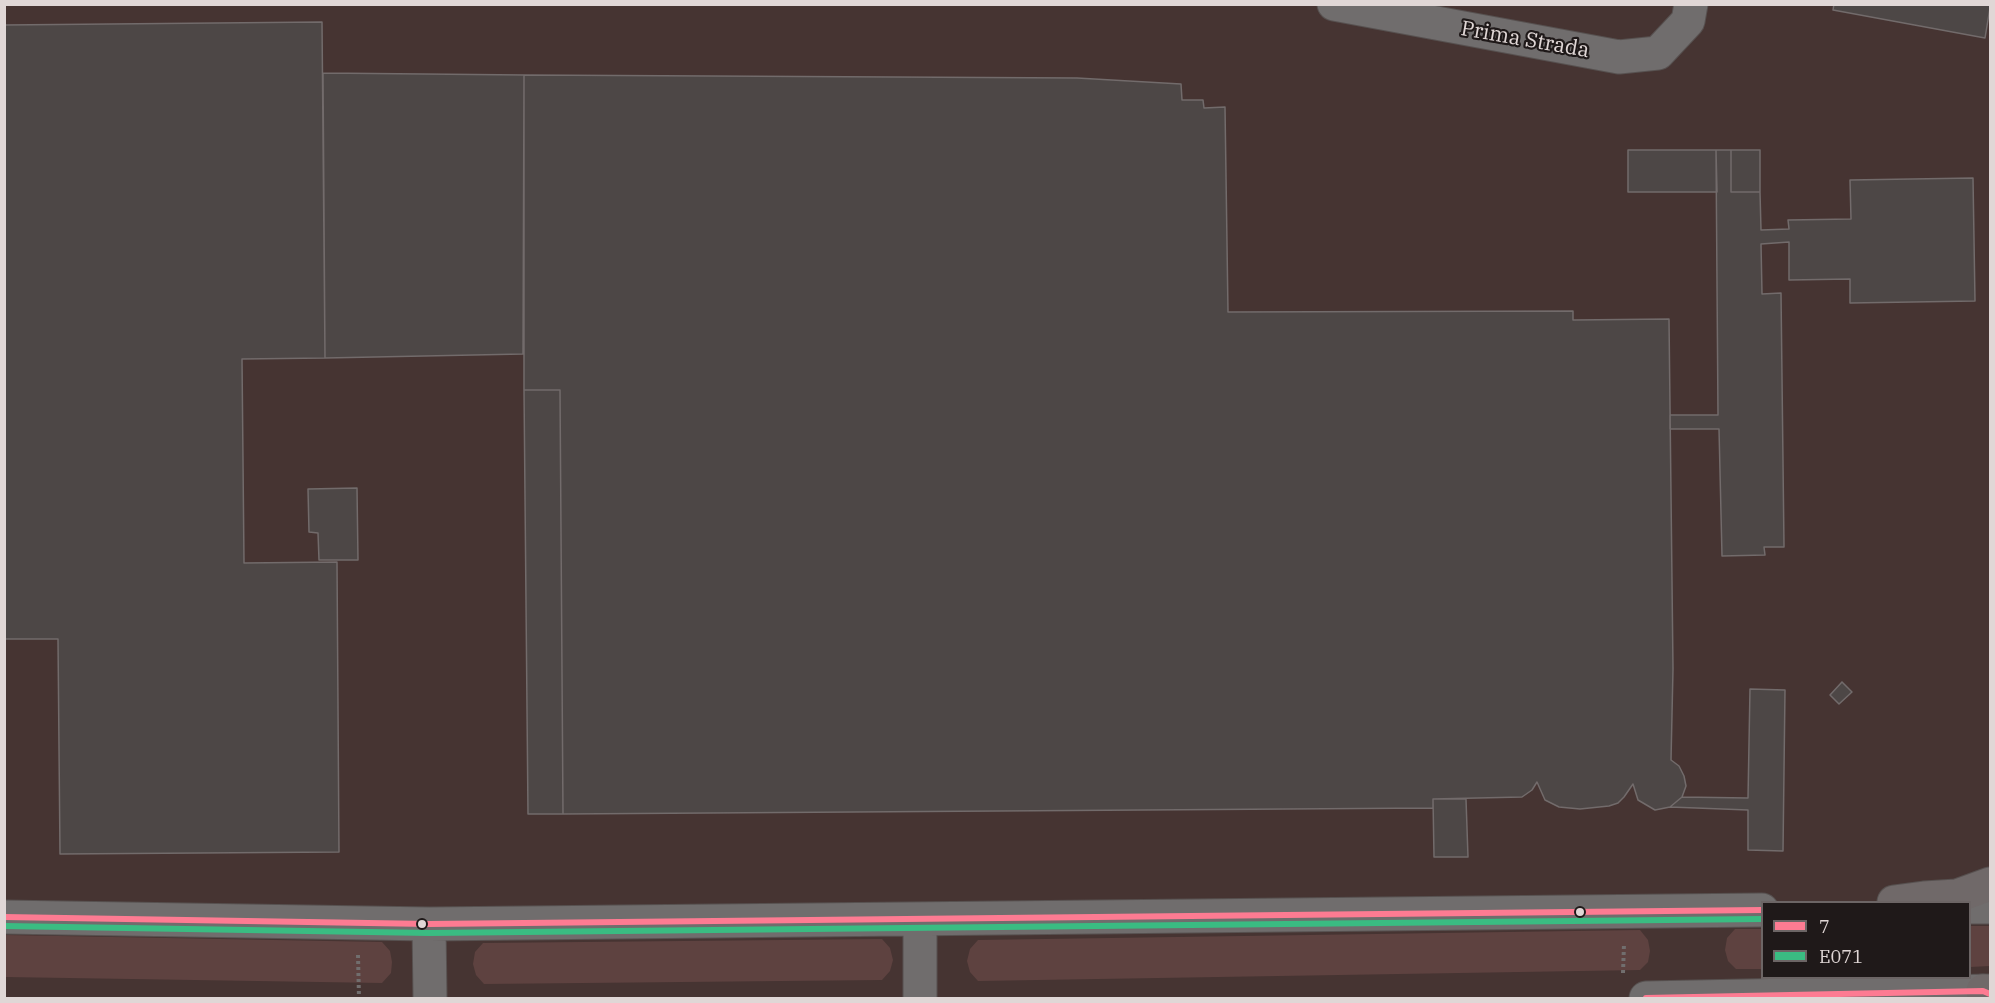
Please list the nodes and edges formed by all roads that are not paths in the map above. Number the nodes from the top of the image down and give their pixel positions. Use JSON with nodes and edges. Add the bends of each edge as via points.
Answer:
{"nodes":[{"id":1,"x":1334,"y":4,"type":"edge"},
{"id":2,"x":1691,"y":4,"type":"edge"},
{"id":3,"x":1990,"y":884,"type":"edge"},
{"id":4,"x":1906,"y":901,"type":"edge"},
{"id":5,"x":1971,"y":907,"type":"edge"},
{"id":6,"x":1990,"y":907,"type":"edge"},
{"id":7,"x":1761,"y":910,"type":"edge"},
{"id":8,"x":4,"y":917,"type":"edge"},
{"id":9,"x":920,"y":919,"type":"junction"},
{"id":10,"x":429,"y":924,"type":"junction"},
{"id":11,"x":1988,"y":992,"type":"edge"},
{"id":12,"x":430,"y":999,"type":"edge"},
{"id":13,"x":920,"y":999,"type":"edge"},
{"id":14,"x":1646,"y":999,"type":"edge"}],
"edges":[{"from":1,"to":2,"type":"street","name":"Prima Strada","via":[[1619,57],[1658,53],[1688,21]]},
{"from":3,"to":4,"type":"highway","via":[[1957,896]]},
{"from":5,"to":6,"type":"street"},
{"from":7,"to":9,"type":"street"},
{"from":8,"to":10,"type":"street"},
{"from":9,"to":10,"type":"street"},
{"from":9,"to":13,"type":"street"},
{"from":10,"to":12,"type":"street"},
{"from":11,"to":14,"type":"street"}]}
